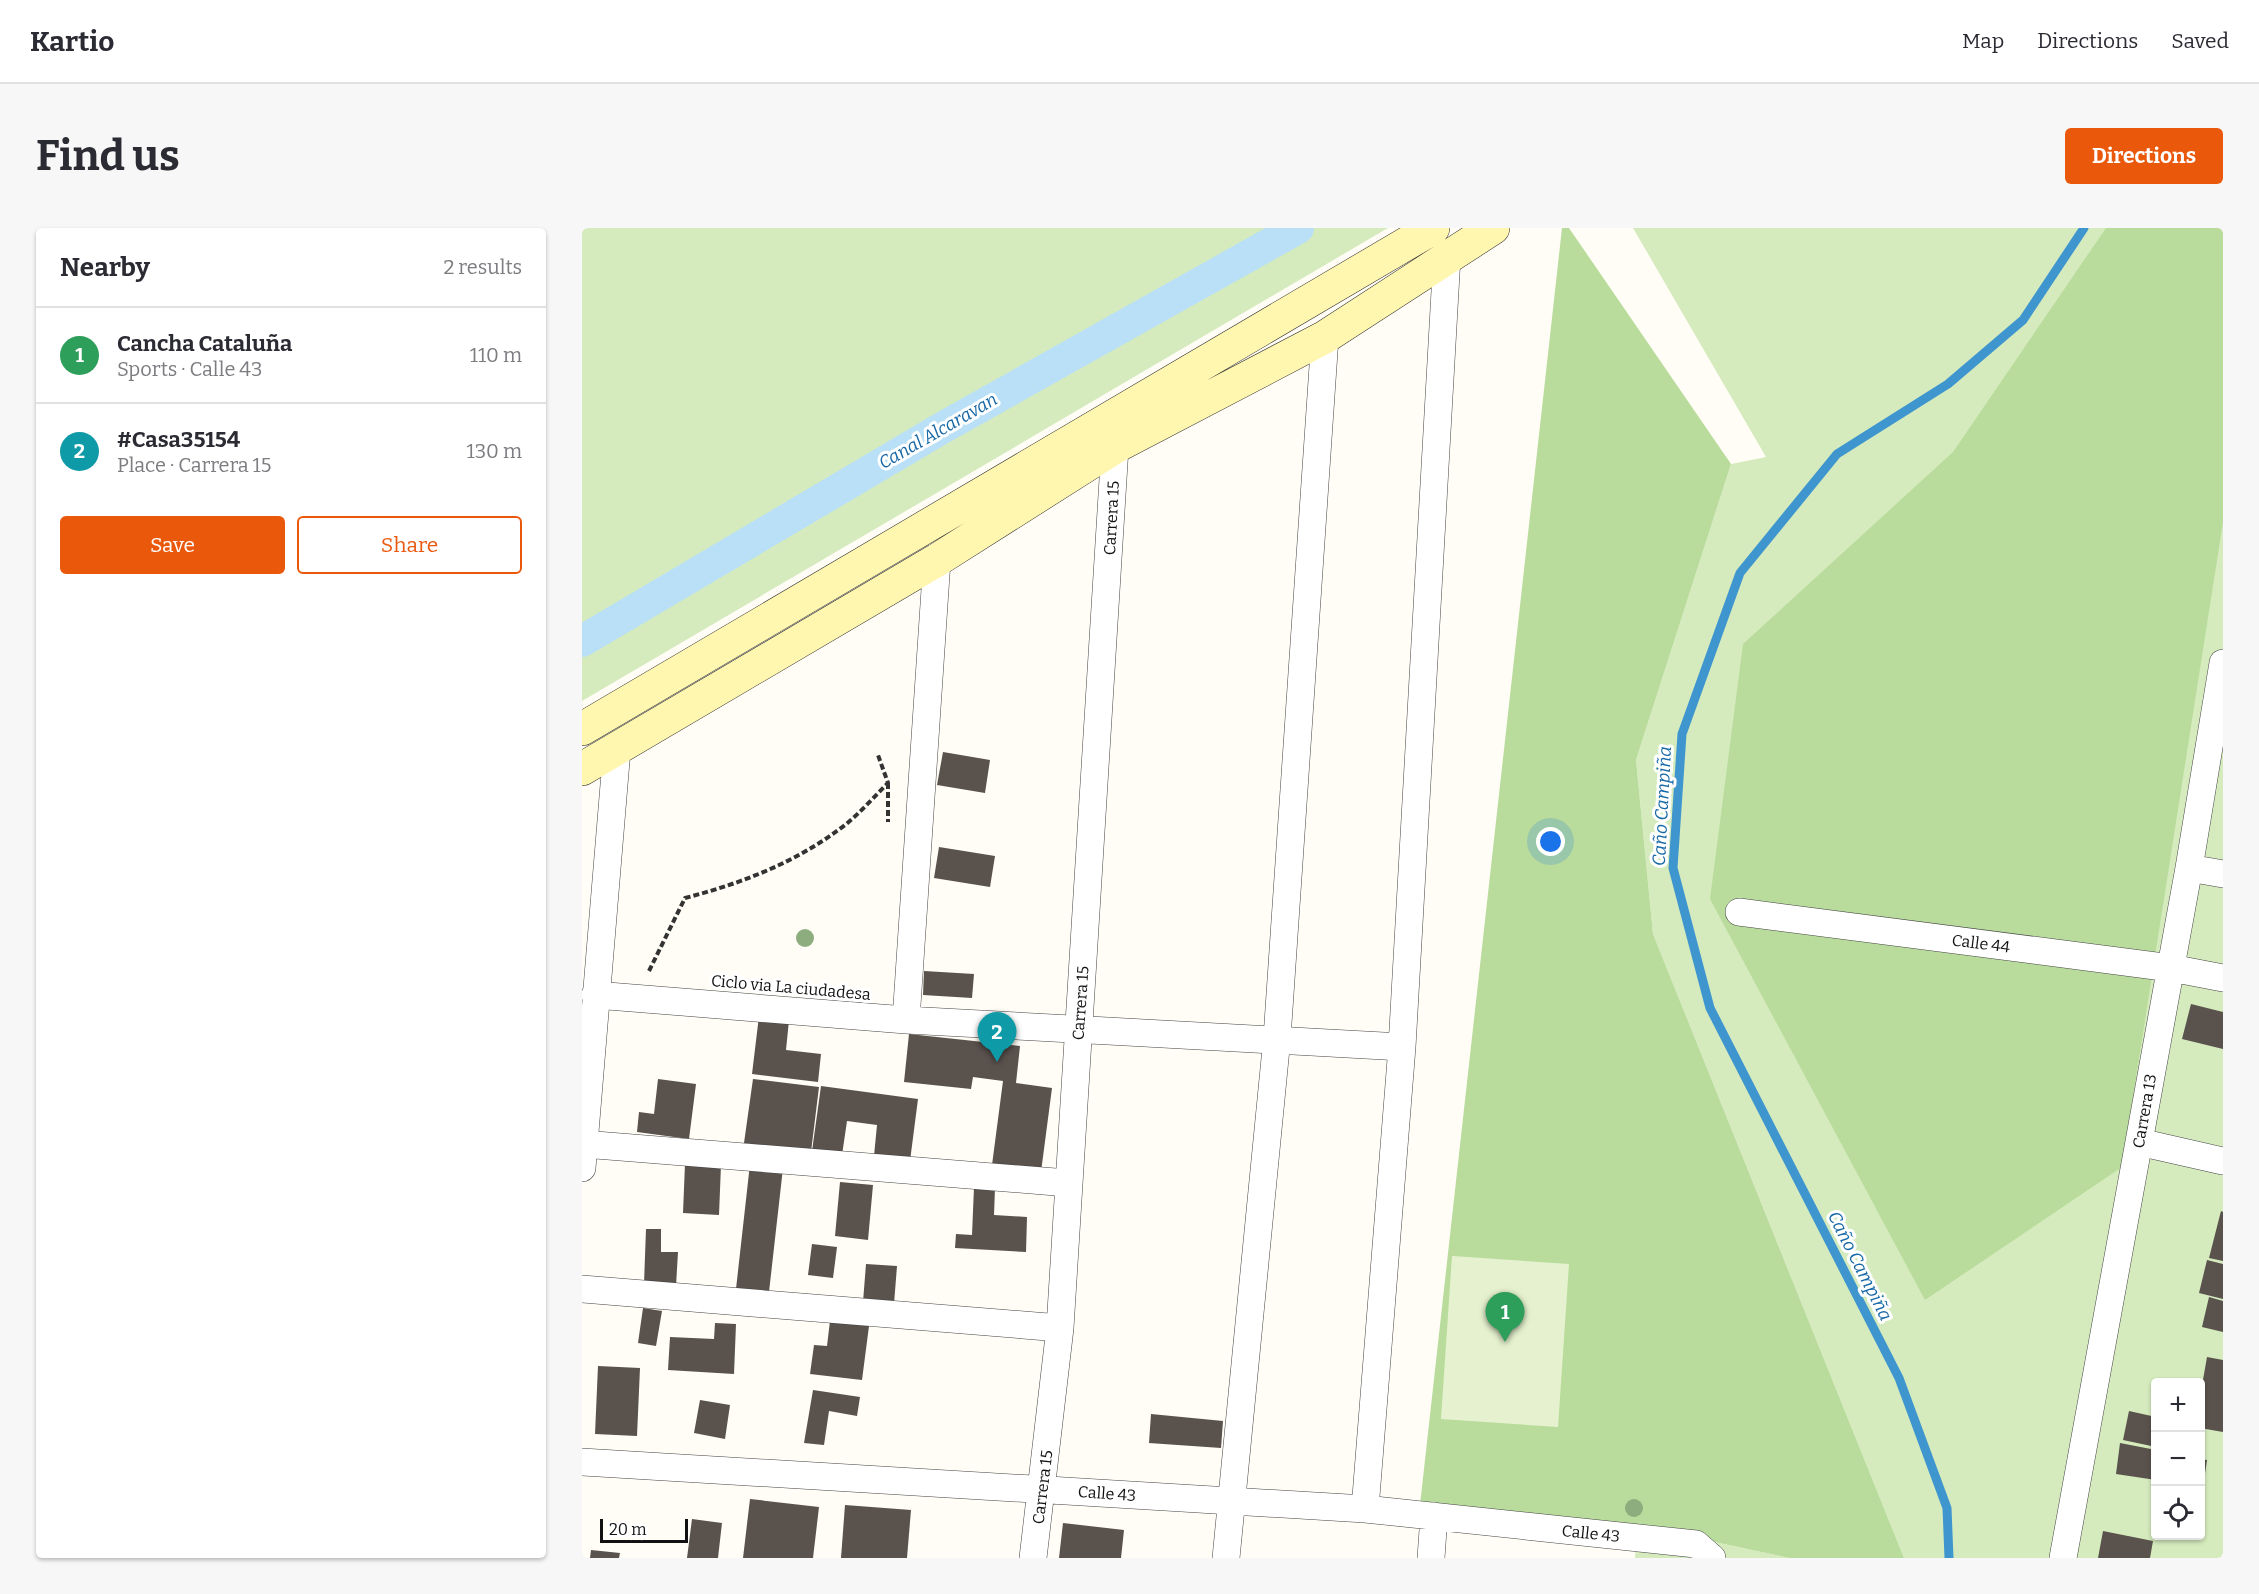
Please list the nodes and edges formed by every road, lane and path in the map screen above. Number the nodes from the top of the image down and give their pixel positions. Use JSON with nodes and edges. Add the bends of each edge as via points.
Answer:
{"nodes":[{"id":1,"x":1493,"y":228,"type":"edge"},
{"id":2,"x":1440,"y":242,"type":"edge"},
{"id":3,"x":1325,"y":337,"type":"junction"},
{"id":4,"x":1114,"y":447,"type":"junction"},
{"id":5,"x":937,"y":560,"type":"junction"},
{"id":6,"x":2223,"y":663,"type":"edge"},
{"id":7,"x":2219,"y":711,"type":"edge"},
{"id":8,"x":582,"y":729,"type":"edge"},
{"id":9,"x":617,"y":748,"type":"junction"},
{"id":10,"x":878,"y":755,"type":"dead end"},
{"id":11,"x":582,"y":769,"type":"edge"},
{"id":12,"x":888,"y":783,"type":"junction"},
{"id":13,"x":889,"y":830,"type":"dead end"},
{"id":14,"x":2189,"y":868,"type":"junction"},
{"id":15,"x":2223,"y":874,"type":"edge"},
{"id":16,"x":1739,"y":912,"type":"dead end"},
{"id":17,"x":2170,"y":968,"type":"junction"},
{"id":18,"x":648,"y":974,"type":"dead end"},
{"id":19,"x":2223,"y":978,"type":"edge"},
{"id":20,"x":595,"y":995,"type":"junction"},
{"id":21,"x":906,"y":1020,"type":"junction"},
{"id":22,"x":1079,"y":1029,"type":"junction"},
{"id":23,"x":1277,"y":1038,"type":"junction"},
{"id":24,"x":1402,"y":1047,"type":"junction"},
{"id":25,"x":2139,"y":1142,"type":"junction"},
{"id":26,"x":583,"y":1156,"type":"edge"},
{"id":27,"x":2223,"y":1161,"type":"edge"},
{"id":28,"x":1068,"y":1183,"type":"junction"},
{"id":29,"x":582,"y":1289,"type":"edge"},
{"id":30,"x":1060,"y":1328,"type":"junction"},
{"id":31,"x":582,"y":1462,"type":"edge"},
{"id":32,"x":1042,"y":1488,"type":"junction"},
{"id":33,"x":1230,"y":1502,"type":"junction"},
{"id":34,"x":1365,"y":1509,"type":"junction"},
{"id":35,"x":1434,"y":1516,"type":"junction"},
{"id":36,"x":1629,"y":1548,"type":"edge"},
{"id":37,"x":1033,"y":1558,"type":"edge"},
{"id":38,"x":1226,"y":1558,"type":"edge"},
{"id":39,"x":1431,"y":1558,"type":"edge"},
{"id":40,"x":1712,"y":1558,"type":"edge"},
{"id":41,"x":2063,"y":1558,"type":"edge"}],
"edges":[{"from":1,"to":2,"type":"main road"},
{"from":2,"to":3,"type":"main road"},
{"from":2,"to":8,"type":"main road"},
{"from":2,"to":24,"type":"street"},
{"from":3,"to":4,"type":"main road"},
{"from":3,"to":23,"type":"street"},
{"from":4,"to":5,"type":"main road"},
{"from":4,"to":22,"type":"street","name":"Carrera 15"},
{"from":5,"to":9,"type":"main road"},
{"from":5,"to":21,"type":"street"},
{"from":6,"to":7,"type":"street","name":"Carrera 13"},
{"from":7,"to":14,"type":"street","name":"Carrera 13"},
{"from":9,"to":11,"type":"main road"},
{"from":9,"to":20,"type":"street"},
{"from":10,"to":12,"type":"path"},
{"from":12,"to":13,"type":"path"},
{"from":12,"to":18,"type":"path","via":[[846,825],[788,862],[730,886],[686,898]]},
{"from":14,"to":15,"type":"street"},
{"from":14,"to":17,"type":"street","name":"Carrera 13"},
{"from":16,"to":17,"type":"street","name":"Calle 44"},
{"from":17,"to":19,"type":"street","name":"Calle 44"},
{"from":17,"to":25,"type":"street","name":"Carrera 13"},
{"from":20,"to":21,"type":"street"},
{"from":20,"to":26,"type":"street"},
{"from":21,"to":22,"type":"street"},
{"from":22,"to":23,"type":"street"},
{"from":22,"to":28,"type":"street","name":"Carrera 15"},
{"from":23,"to":24,"type":"street"},
{"from":23,"to":33,"type":"street"},
{"from":24,"to":34,"type":"street"},
{"from":25,"to":27,"type":"street"},
{"from":25,"to":41,"type":"street","name":"Carrera 13"},
{"from":26,"to":28,"type":"street"},
{"from":28,"to":30,"type":"street","name":"Carrera 15"},
{"from":29,"to":30,"type":"street"},
{"from":30,"to":32,"type":"street","name":"Carrera 15"},
{"from":31,"to":32,"type":"street","name":"Calle 43"},
{"from":32,"to":33,"type":"street","name":"Calle 43"},
{"from":32,"to":37,"type":"street","name":"Carrera 15"},
{"from":33,"to":34,"type":"street","name":"Calle 43"},
{"from":33,"to":38,"type":"street"},
{"from":34,"to":35,"type":"street","name":"Calle 43"},
{"from":35,"to":36,"type":"street","name":"Calle 43"},
{"from":35,"to":39,"type":"street"},
{"from":36,"to":40,"type":"street","name":"Calle 43","via":[[1696,1544]]}]}
